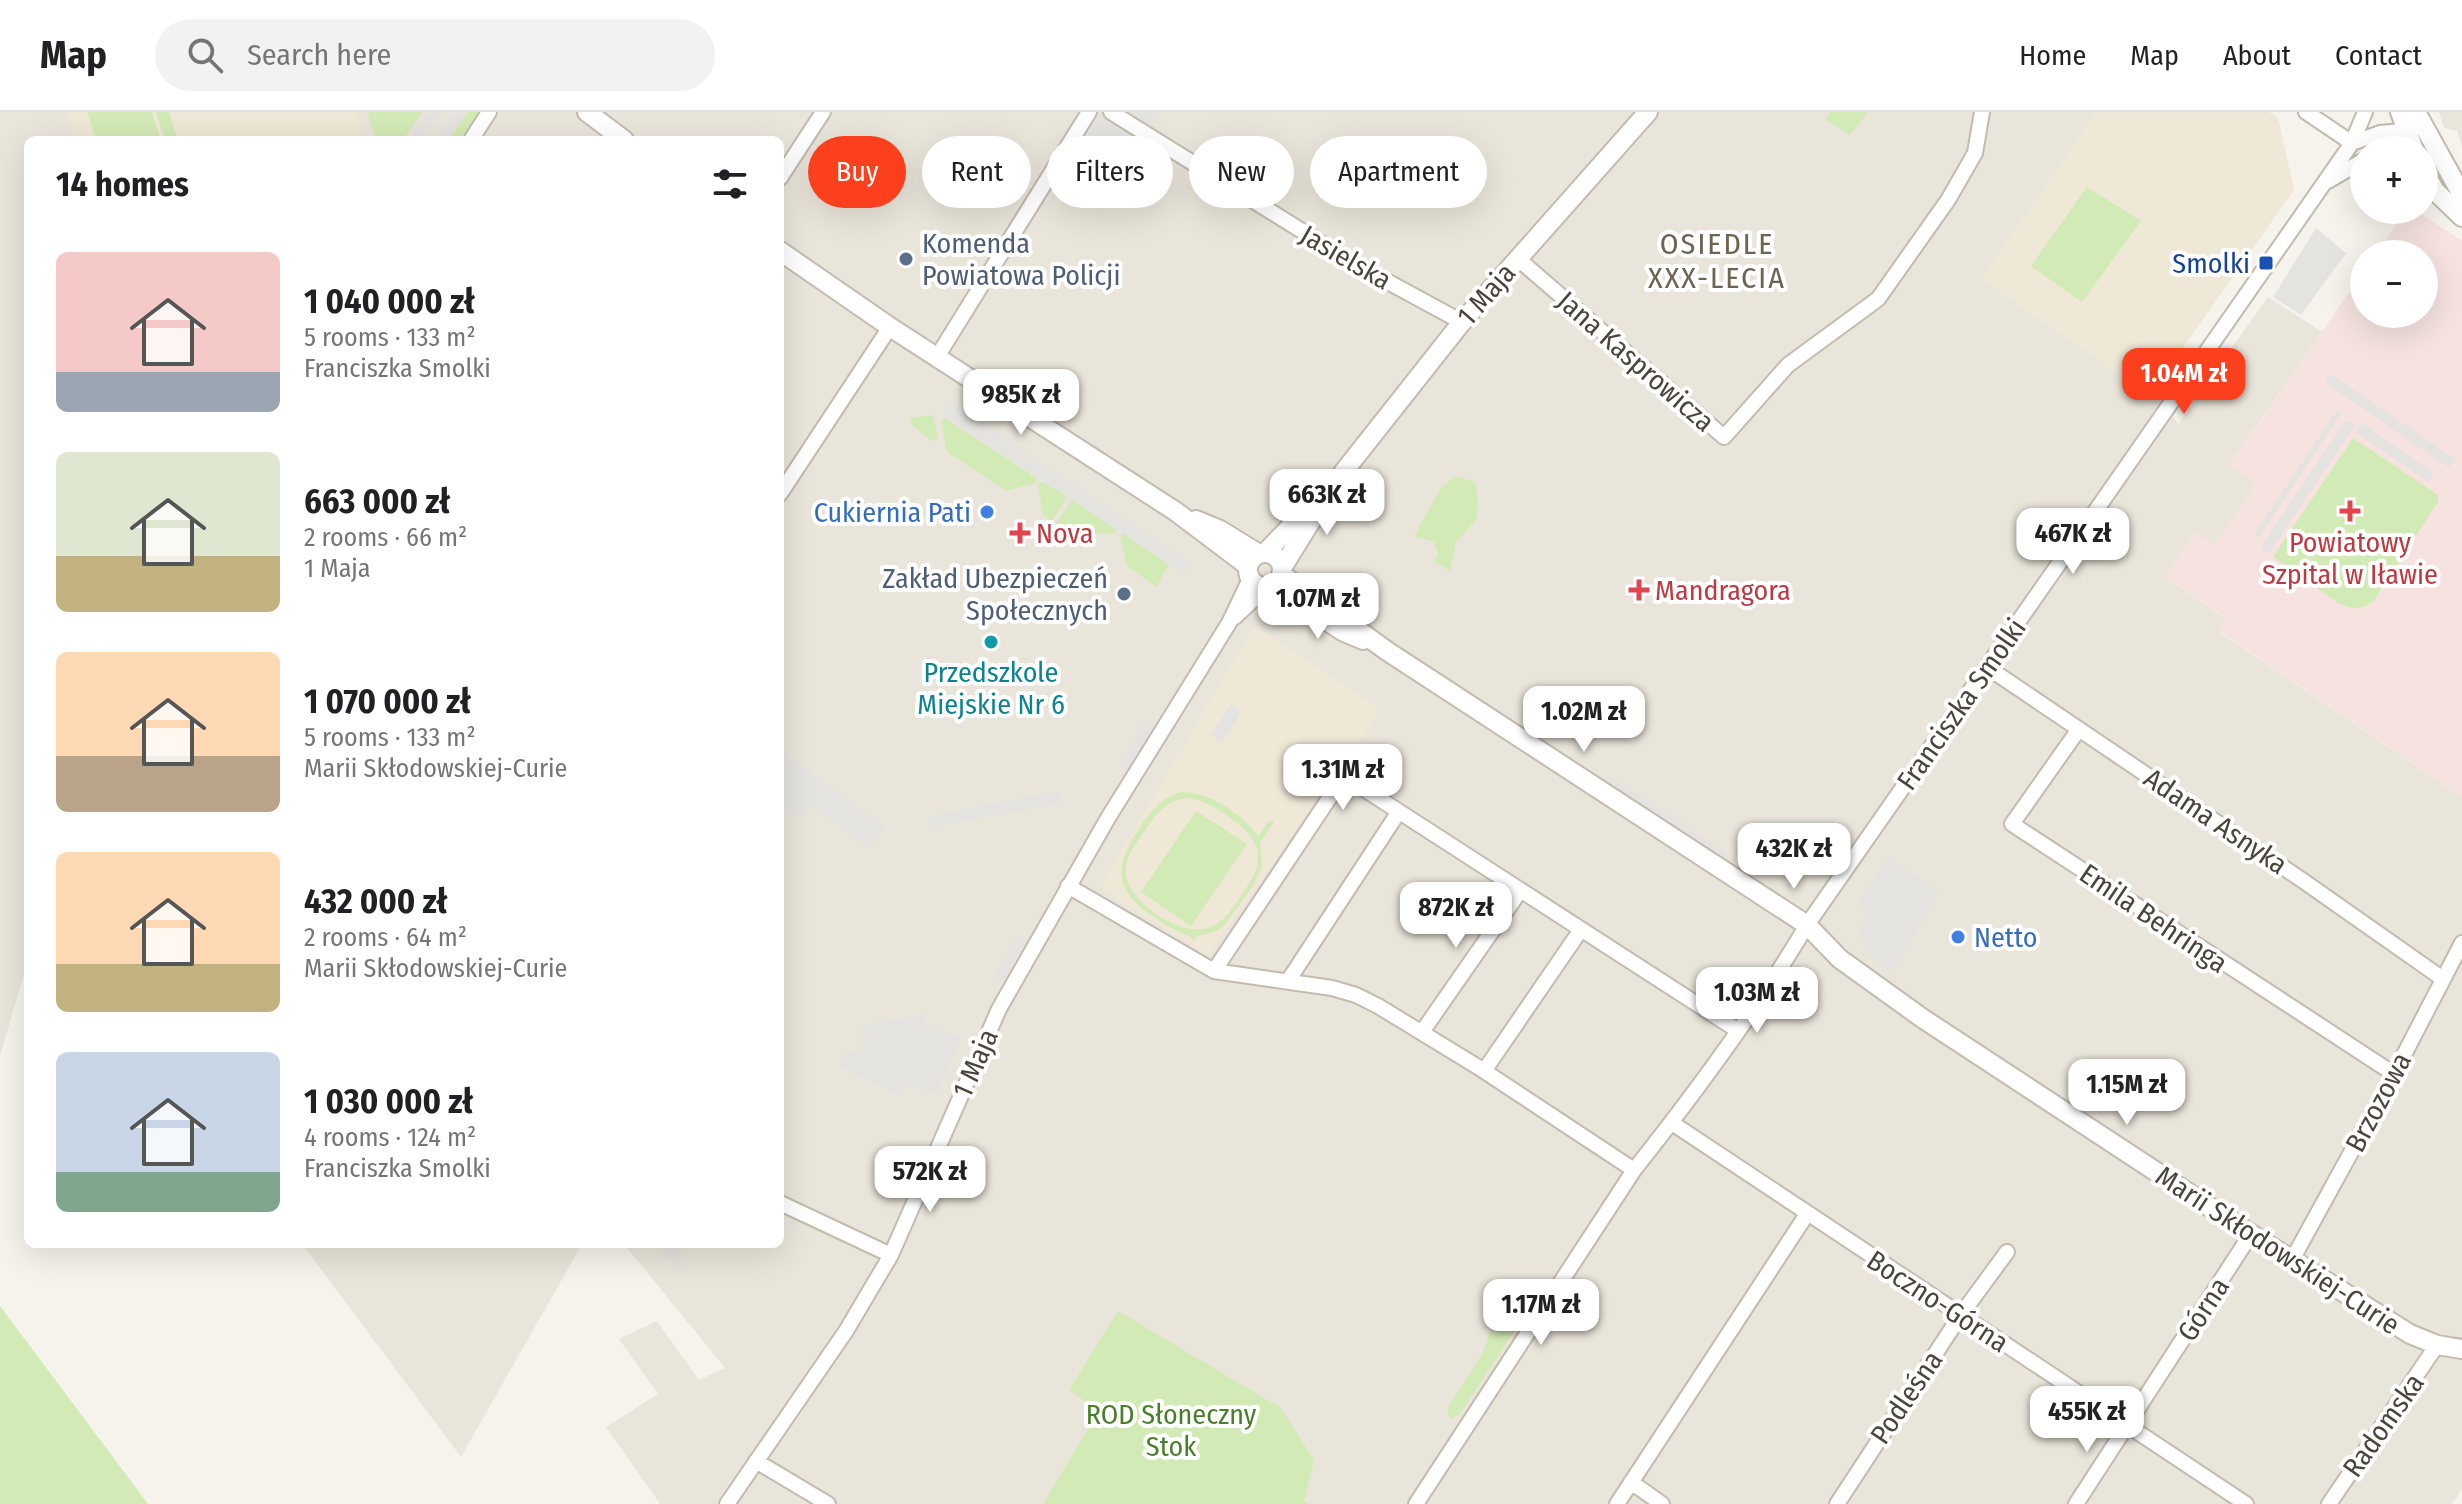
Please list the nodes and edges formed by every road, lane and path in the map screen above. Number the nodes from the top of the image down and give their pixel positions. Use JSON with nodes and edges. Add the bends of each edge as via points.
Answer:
{"nodes":[{"id":1,"x":489,"y":112,"type":"edge"},
{"id":2,"x":587,"y":112,"type":"edge"},
{"id":3,"x":823,"y":112,"type":"edge"},
{"id":4,"x":1089,"y":112,"type":"edge"},
{"id":5,"x":1111,"y":112,"type":"edge"},
{"id":6,"x":1648,"y":112,"type":"edge"},
{"id":7,"x":1982,"y":112,"type":"edge"},
{"id":8,"x":2306,"y":112,"type":"edge"},
{"id":9,"x":2365,"y":112,"type":"edge"},
{"id":10,"x":2400,"y":112,"type":"edge"},
{"id":11,"x":2415,"y":124,"type":"edge"},
{"id":12,"x":474,"y":136,"type":"edge"},
{"id":13,"x":619,"y":136,"type":"edge"},
{"id":14,"x":2355,"y":136,"type":"edge"},
{"id":15,"x":2372,"y":136,"type":"edge"},
{"id":16,"x":2350,"y":142,"type":"edge"},
{"id":17,"x":2350,"y":146,"type":"edge"},
{"id":18,"x":2350,"y":171,"type":"edge"},
{"id":19,"x":784,"y":172,"type":"edge"},
{"id":20,"x":2321,"y":185,"type":"junction"},
{"id":21,"x":2462,"y":195,"type":"edge"},
{"id":22,"x":2438,"y":197,"type":"edge"},
{"id":23,"x":2462,"y":217,"type":"edge"},
{"id":24,"x":784,"y":254,"type":"edge"},
{"id":25,"x":1517,"y":258,"type":"junction"},
{"id":26,"x":1462,"y":322,"type":"junction"},
{"id":27,"x":890,"y":327,"type":"junction"},
{"id":28,"x":937,"y":357,"type":"junction"},
{"id":29,"x":1334,"y":484,"type":"junction"},
{"id":30,"x":784,"y":488,"type":"edge"},
{"id":31,"x":1255,"y":563,"type":"junction"},
{"id":32,"x":1276,"y":579,"type":"junction"},
{"id":33,"x":1229,"y":623,"type":"junction"},
{"id":34,"x":1987,"y":667,"type":"junction"},
{"id":35,"x":2079,"y":729,"type":"junction"},
{"id":36,"x":1398,"y":813,"type":"junction"},
{"id":37,"x":1068,"y":886,"type":"junction"},
{"id":38,"x":1520,"y":891,"type":"junction"},
{"id":39,"x":1807,"y":925,"type":"junction"},
{"id":40,"x":1580,"y":931,"type":"junction"},
{"id":41,"x":2462,"y":943,"type":"edge"},
{"id":42,"x":1214,"y":971,"type":"junction"},
{"id":43,"x":2443,"y":979,"type":"junction"},
{"id":44,"x":1288,"y":981,"type":"junction"},
{"id":45,"x":1737,"y":1030,"type":"junction"},
{"id":46,"x":1422,"y":1032,"type":"junction"},
{"id":47,"x":1484,"y":1071,"type":"junction"},
{"id":48,"x":2394,"y":1074,"type":"junction"},
{"id":49,"x":1672,"y":1123,"type":"junction"},
{"id":50,"x":1634,"y":1170,"type":"junction"},
{"id":51,"x":784,"y":1205,"type":"edge"},
{"id":52,"x":1807,"y":1214,"type":"junction"},
{"id":53,"x":2251,"y":1234,"type":"junction"},
{"id":54,"x":2007,"y":1252,"type":"dead end"},
{"id":55,"x":891,"y":1255,"type":"junction"},
{"id":56,"x":2292,"y":1260,"type":"junction"},
{"id":57,"x":1960,"y":1316,"type":"junction"},
{"id":58,"x":2437,"y":1345,"type":"junction"},
{"id":59,"x":2462,"y":1349,"type":"edge"},
{"id":60,"x":2129,"y":1426,"type":"junction"},
{"id":61,"x":756,"y":1461,"type":"junction"},
{"id":62,"x":1631,"y":1482,"type":"junction"},
{"id":63,"x":727,"y":1504,"type":"edge"},
{"id":64,"x":828,"y":1504,"type":"edge"},
{"id":65,"x":1416,"y":1504,"type":"edge"},
{"id":66,"x":1617,"y":1504,"type":"edge"},
{"id":67,"x":1662,"y":1504,"type":"edge"},
{"id":68,"x":1837,"y":1504,"type":"edge"},
{"id":69,"x":2076,"y":1504,"type":"edge"},
{"id":70,"x":2246,"y":1504,"type":"edge"},
{"id":71,"x":2329,"y":1504,"type":"edge"}],
"edges":[{"from":1,"to":12,"type":"street"},
{"from":2,"to":13,"type":"street"},
{"from":3,"to":19,"type":"street"},
{"from":4,"to":28,"type":"street"},
{"from":5,"to":26,"type":"street","name":"Jasielska","via":[[1355,264]]},
{"from":6,"to":25,"type":"street","name":"1 Maja"},
{"from":7,"to":25,"type":"street","name":"Jana Kasprowicza","via":[[1975,153],[1878,299],[1788,365],[1724,437]]},
{"from":8,"to":16,"type":"street"},
{"from":9,"to":14,"type":"street","name":"Franciszka Smolki"},
{"from":10,"to":11,"type":"street"},
{"from":11,"to":15,"type":"street"},
{"from":11,"to":21,"type":"street"},
{"from":17,"to":20,"type":"street","name":"Franciszka Smolki"},
{"from":18,"to":20,"type":"street","name":"Franciszka Smolki"},
{"from":20,"to":34,"type":"street","name":"Franciszka Smolki"},
{"from":22,"to":23,"type":"street"},
{"from":24,"to":27,"type":"street"},
{"from":25,"to":26,"type":"street","name":"1 Maja"},
{"from":26,"to":29,"type":"street","name":"1 Maja"},
{"from":27,"to":28,"type":"street"},
{"from":27,"to":30,"type":"street"},
{"from":28,"to":31,"type":"street"},
{"from":29,"to":31,"type":"street","name":"1 Maja"},
{"from":29,"to":32,"type":"street","name":"1 Maja"},
{"from":31,"to":32,"type":"street","via":[[1254,584]]},
{"from":31,"to":32,"type":"street","via":[[1276,557]]},
{"from":31,"to":33,"type":"street","name":"1 Maja"},
{"from":32,"to":33,"type":"street","name":"1 Maja"},
{"from":32,"to":39,"type":"street","name":"Marii Skłodowskiej-Curie","via":[[1342,631],[1387,651]]},
{"from":33,"to":37,"type":"street","name":"1 Maja"},
{"from":34,"to":35,"type":"street","name":"Adama Asnyka"},
{"from":34,"to":39,"type":"street","name":"Franciszka Smolki"},
{"from":35,"to":43,"type":"street","name":"Adama Asnyka"},
{"from":35,"to":48,"type":"street","name":"Emila Behringa","via":[[2012,824]]},
{"from":36,"to":38,"type":"street"},
{"from":36,"to":42,"type":"street","via":[[1344,776]]},
{"from":36,"to":44,"type":"street"},
{"from":37,"to":42,"type":"street"},
{"from":37,"to":55,"type":"street","name":"1 Maja","via":[[999,1009]]},
{"from":38,"to":40,"type":"street"},
{"from":38,"to":46,"type":"street"},
{"from":39,"to":45,"type":"street","name":"Franciszka Smolki"},
{"from":39,"to":53,"type":"street","name":"Marii Skłodowskiej-Curie","via":[[1840,959],[1922,1018]]},
{"from":40,"to":45,"type":"street"},
{"from":40,"to":47,"type":"street"},
{"from":41,"to":43,"type":"street","name":"Brzozowa"},
{"from":42,"to":44,"type":"street"},
{"from":43,"to":48,"type":"street","name":"Brzozowa"},
{"from":44,"to":46,"type":"street","via":[[1356,995]]},
{"from":45,"to":49,"type":"street","name":"Franciszka Smolki"},
{"from":46,"to":47,"type":"street"},
{"from":47,"to":50,"type":"street"},
{"from":48,"to":56,"type":"street","name":"Brzozowa"},
{"from":49,"to":50,"type":"street","name":"Franciszka Smolki"},
{"from":49,"to":52,"type":"street","name":"Boczno-Górna"},
{"from":50,"to":65,"type":"street","name":"Franciszka Smolki"},
{"from":51,"to":55,"type":"street"},
{"from":52,"to":57,"type":"street","name":"Boczno-Górna"},
{"from":52,"to":62,"type":"street"},
{"from":53,"to":56,"type":"street","name":"Marii Skłodowskiej-Curie"},
{"from":53,"to":60,"type":"street","name":"Górna"},
{"from":54,"to":57,"type":"street","name":"Podleśna"},
{"from":55,"to":61,"type":"street","name":"1 Maja","via":[[846,1331]]},
{"from":56,"to":58,"type":"street","name":"Marii Skłodowskiej-Curie","via":[[2410,1334]]},
{"from":57,"to":60,"type":"street","name":"Boczno-Górna"},
{"from":57,"to":68,"type":"street","name":"Podleśna"},
{"from":58,"to":59,"type":"street","name":"Marii Skłodowskiej-Curie"},
{"from":58,"to":71,"type":"street","name":"Radomska"},
{"from":60,"to":69,"type":"street","name":"Górna"},
{"from":60,"to":70,"type":"street","name":"Boczno-Górna"},
{"from":61,"to":63,"type":"street","name":"1 Maja"},
{"from":61,"to":64,"type":"street"},
{"from":62,"to":66,"type":"street"},
{"from":62,"to":67,"type":"street"}]}
